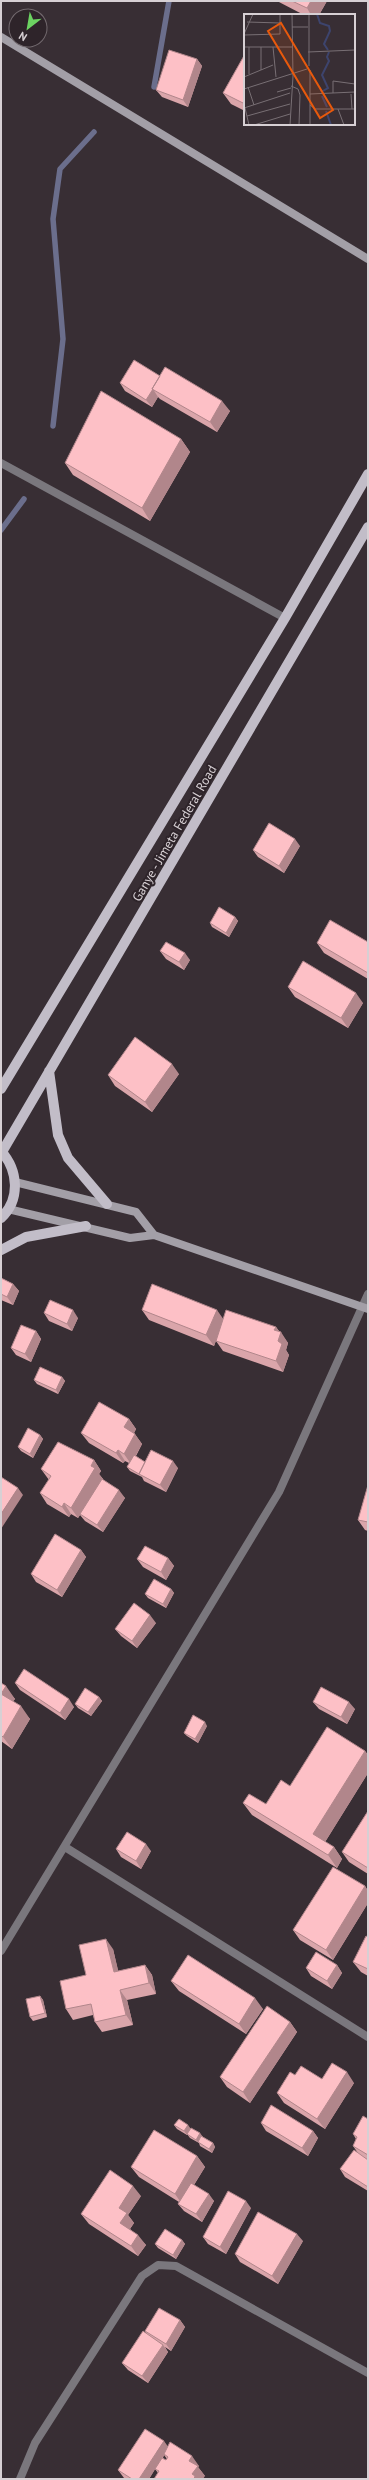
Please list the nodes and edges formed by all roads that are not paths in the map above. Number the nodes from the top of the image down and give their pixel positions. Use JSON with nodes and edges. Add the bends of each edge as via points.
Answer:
{"nodes":[{"id":1,"x":1,"y":37,"type":"edge"},
{"id":2,"x":366,"y":259,"type":"edge"},
{"id":3,"x":1,"y":463,"type":"edge"},
{"id":4,"x":368,"y":474,"type":"edge"},
{"id":5,"x":368,"y":527,"type":"edge"},
{"id":6,"x":285,"y":618,"type":"junction"},
{"id":7,"x":49,"y":1071,"type":"junction"},
{"id":8,"x":1,"y":1089,"type":"edge"},
{"id":9,"x":1,"y":1151,"type":"edge"},
{"id":10,"x":15,"y":1182,"type":"junction"},
{"id":11,"x":106,"y":1204,"type":"junction"},
{"id":12,"x":8,"y":1209,"type":"junction"},
{"id":13,"x":1,"y":1218,"type":"edge"},
{"id":14,"x":86,"y":1226,"type":"junction"},
{"id":15,"x":154,"y":1235,"type":"junction"},
{"id":16,"x":1,"y":1250,"type":"edge"},
{"id":17,"x":368,"y":1294,"type":"edge"},
{"id":18,"x":365,"y":1308,"type":"edge"},
{"id":19,"x":64,"y":1847,"type":"junction"},
{"id":20,"x":1,"y":1951,"type":"edge"},
{"id":21,"x":368,"y":2037,"type":"edge"},
{"id":22,"x":368,"y":2373,"type":"edge"},
{"id":23,"x":20,"y":2479,"type":"edge"}],
"edges":[{"from":1,"to":2,"type":"main road"},
{"from":3,"to":6,"type":"street"},
{"from":4,"to":6,"type":"main road","name":"Ganye - Jimeta Federal Road"},
{"from":5,"to":7,"type":"main road","name":"Ganye - Jimeta Federal Road"},
{"from":6,"to":8,"type":"main road","name":"Ganye - Jimeta Federal Road"},
{"from":7,"to":9,"type":"main road","name":"Ganye - Jimeta Federal Road"},
{"from":7,"to":11,"type":"main road","via":[[58,1135],[68,1158]]},
{"from":9,"to":10,"type":"main road","via":[[13,1171]]},
{"from":10,"to":11,"type":"main road"},
{"from":10,"to":12,"type":"main road","via":[[15,1193]]},
{"from":11,"to":15,"type":"main road","via":[[136,1212]]},
{"from":12,"to":13,"type":"main road"},
{"from":12,"to":14,"type":"main road"},
{"from":14,"to":15,"type":"main road","via":[[130,1238]]},
{"from":14,"to":16,"type":"main road","via":[[26,1237]]},
{"from":15,"to":18,"type":"main road"},
{"from":17,"to":18,"type":"street"},
{"from":18,"to":19,"type":"street","via":[[279,1492]]},
{"from":19,"to":20,"type":"street"},
{"from":19,"to":21,"type":"street"},
{"from":22,"to":23,"type":"street","via":[[176,2266],[158,2265],[142,2276],[127,2299],[35,2443]]}]}
